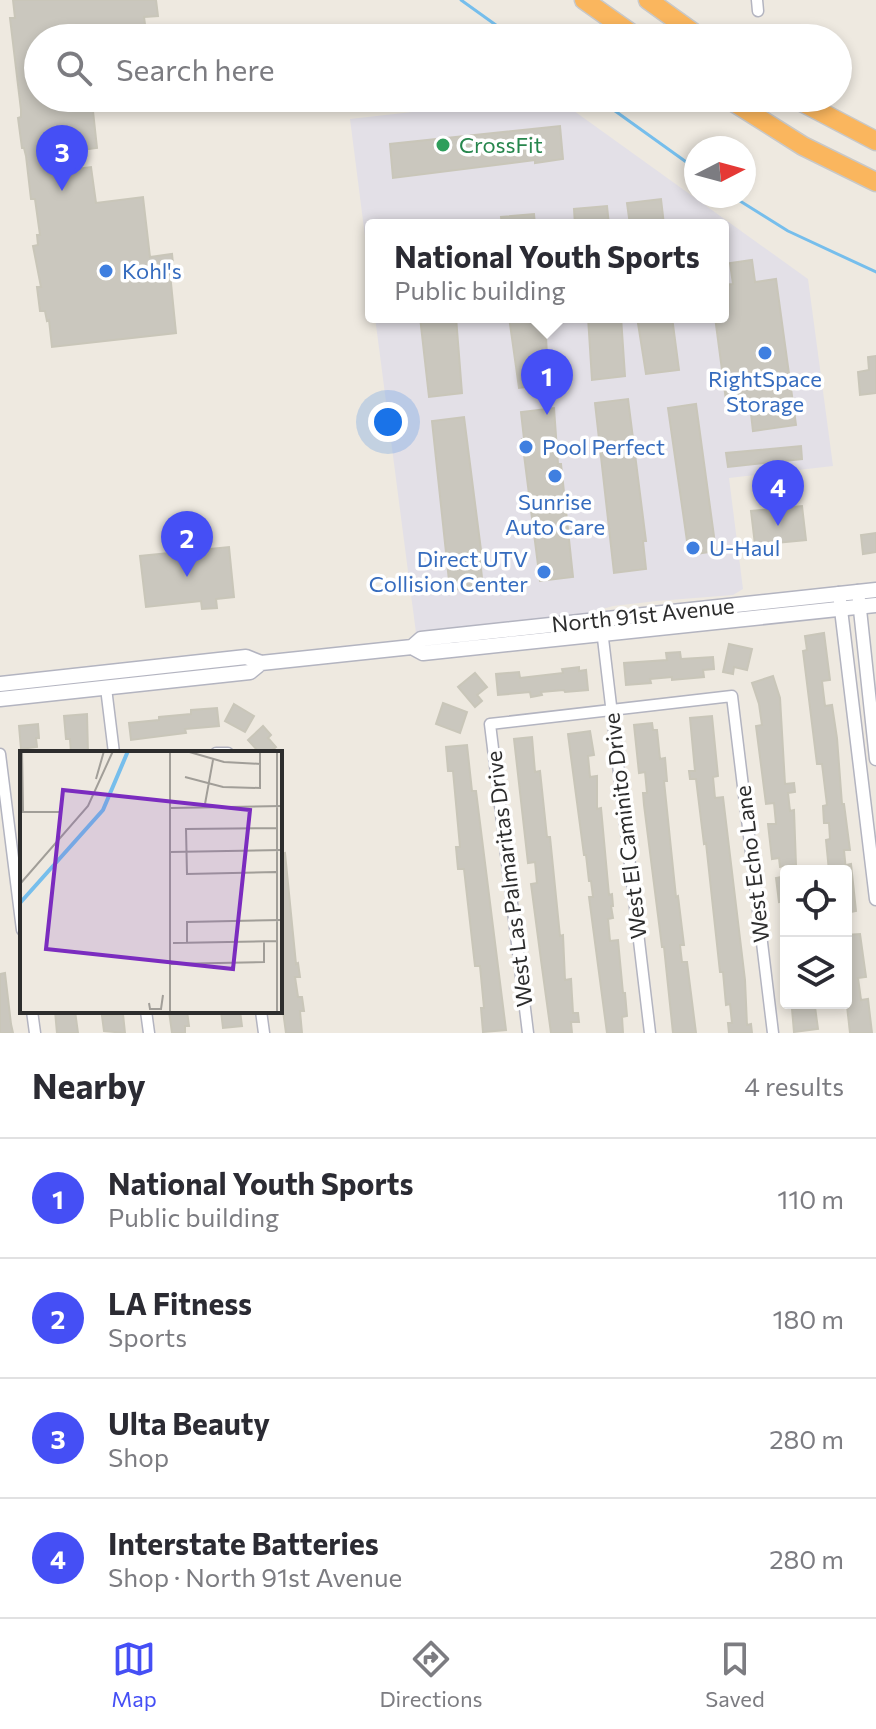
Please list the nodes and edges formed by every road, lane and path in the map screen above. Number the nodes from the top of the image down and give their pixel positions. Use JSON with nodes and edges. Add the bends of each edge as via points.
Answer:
{"nodes":[{"id":1,"x":584,"y":0,"type":"edge"},
{"id":2,"x":648,"y":0,"type":"edge"},
{"id":3,"x":618,"y":24,"type":"edge"},
{"id":4,"x":681,"y":24,"type":"edge"},
{"id":5,"x":749,"y":112,"type":"edge"},
{"id":6,"x":821,"y":112,"type":"edge"},
{"id":7,"x":876,"y":141,"type":"edge"},
{"id":8,"x":876,"y":182,"type":"edge"},
{"id":9,"x":876,"y":590,"type":"edge"},
{"id":10,"x":858,"y":599,"type":"junction"},
{"id":11,"x":840,"y":601,"type":"junction"},
{"id":12,"x":876,"y":605,"type":"edge"},
{"id":13,"x":601,"y":627,"type":"junction"},
{"id":14,"x":261,"y":663,"type":"junction"},
{"id":15,"x":178,"y":665,"type":"junction"},
{"id":16,"x":0,"y":684,"type":"edge"},
{"id":17,"x":106,"y":688,"type":"junction"},
{"id":18,"x":0,"y":699,"type":"edge"},
{"id":19,"x":611,"y":710,"type":"junction"},
{"id":20,"x":114,"y":751,"type":"edge"},
{"id":21,"x":0,"y":754,"type":"edge"},
{"id":22,"x":876,"y":759,"type":"edge"},
{"id":23,"x":876,"y":783,"type":"edge"},
{"id":24,"x":862,"y":784,"type":"junction"},
{"id":25,"x":876,"y":899,"type":"edge"},
{"id":26,"x":20,"y":914,"type":"edge"},
{"id":27,"x":32,"y":1013,"type":"edge"},
{"id":28,"x":146,"y":1013,"type":"edge"},
{"id":29,"x":261,"y":1013,"type":"edge"},
{"id":30,"x":35,"y":1033,"type":"edge"},
{"id":31,"x":149,"y":1033,"type":"edge"},
{"id":32,"x":264,"y":1033,"type":"edge"},
{"id":33,"x":528,"y":1033,"type":"edge"},
{"id":34,"x":650,"y":1033,"type":"edge"},
{"id":35,"x":773,"y":1033,"type":"edge"}],
"edges":[{"from":1,"to":3,"type":"highway"},
{"from":2,"to":4,"type":"highway"},
{"from":5,"to":8,"type":"highway"},
{"from":6,"to":7,"type":"highway"},
{"from":9,"to":10,"type":"main road","name":"North 91st Avenue"},
{"from":10,"to":11,"type":"main road","name":"North 91st Avenue"},
{"from":10,"to":12,"type":"main road","name":"North 91st Avenue"},
{"from":10,"to":22,"type":"street"},
{"from":11,"to":13,"type":"main road","name":"North 91st Avenue"},
{"from":11,"to":24,"type":"street"},
{"from":13,"to":14,"type":"main road","name":"North 91st Avenue","via":[[421,639],[412,647]]},
{"from":13,"to":19,"type":"street","name":"West El Caminito Drive"},
{"from":14,"to":15,"type":"main road","name":"North 91st Avenue","via":[[246,657]]},
{"from":14,"to":17,"type":"main road","name":"North 91st Avenue","via":[[250,672]]},
{"from":15,"to":16,"type":"main road","name":"North 91st Avenue"},
{"from":15,"to":17,"type":"main road","via":[[118,679]]},
{"from":17,"to":18,"type":"main road","name":"North 91st Avenue"},
{"from":17,"to":20,"type":"street"},
{"from":19,"to":33,"type":"street","name":"West Las Palmaritas Drive","via":[[490,724]]},
{"from":19,"to":34,"type":"street","name":"West El Caminito Drive"},
{"from":19,"to":35,"type":"street","name":"West Echo Lane","via":[[732,696]]},
{"from":21,"to":26,"type":"street"},
{"from":23,"to":24,"type":"street"},
{"from":24,"to":25,"type":"street"},
{"from":27,"to":30,"type":"street"},
{"from":28,"to":31,"type":"street"},
{"from":29,"to":32,"type":"street"}]}
